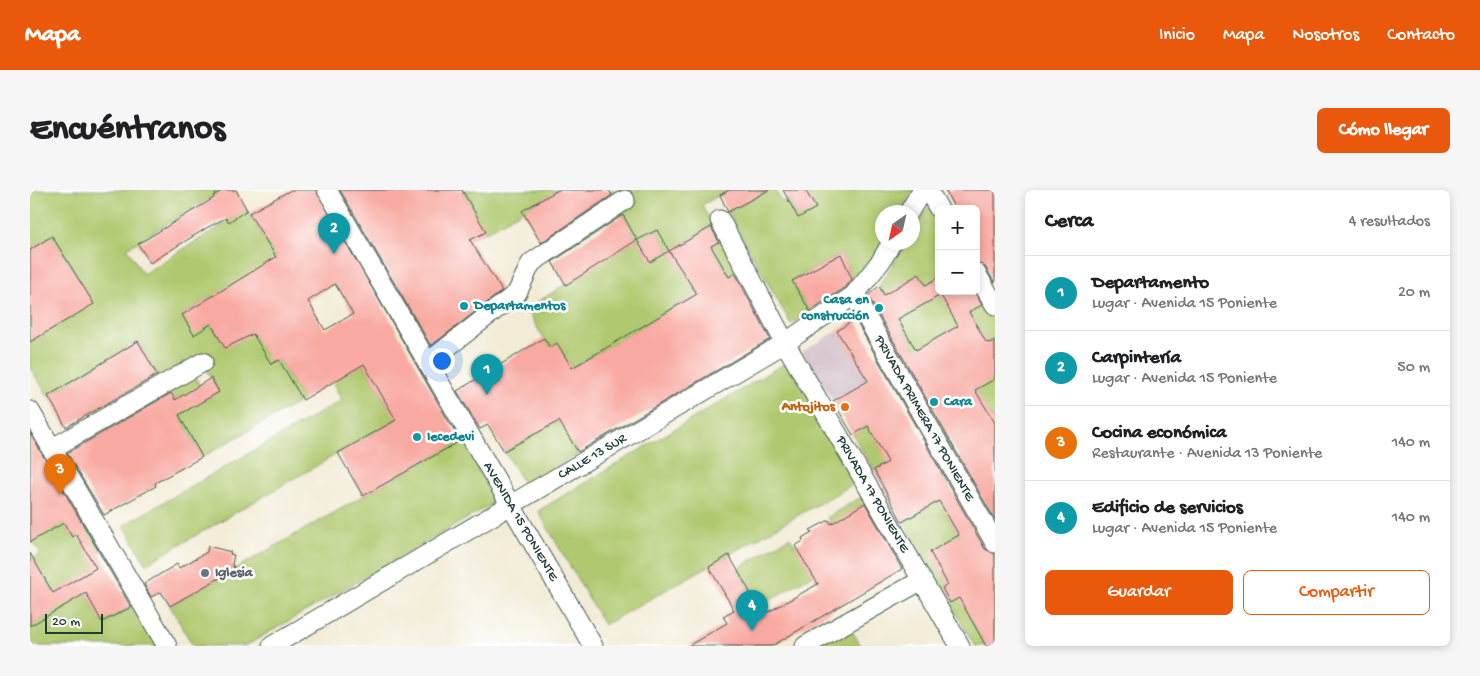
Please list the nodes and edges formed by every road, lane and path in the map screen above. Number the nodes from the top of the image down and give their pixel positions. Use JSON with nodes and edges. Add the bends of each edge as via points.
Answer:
{"nodes":[{"id":1,"x":327,"y":190,"type":"edge"},
{"id":2,"x":922,"y":190,"type":"edge"},
{"id":3,"x":928,"y":190,"type":"edge"},
{"id":4,"x":625,"y":200,"type":"dead end"},
{"id":5,"x":913,"y":205,"type":"edge"},
{"id":6,"x":937,"y":205,"type":"edge"},
{"id":7,"x":720,"y":220,"type":"dead end"},
{"id":8,"x":887,"y":250,"type":"edge"},
{"id":9,"x":980,"y":280,"type":"edge"},
{"id":10,"x":854,"y":295,"type":"junction"},
{"id":11,"x":995,"y":305,"type":"edge"},
{"id":12,"x":785,"y":342,"type":"junction"},
{"id":13,"x":203,"y":362,"type":"dead end"},
{"id":14,"x":427,"y":363,"type":"junction"},
{"id":15,"x":30,"y":411,"type":"edge"},
{"id":16,"x":51,"y":449,"type":"junction"},
{"id":17,"x":511,"y":507,"type":"junction"},
{"id":18,"x":995,"y":543,"type":"edge"},
{"id":19,"x":922,"y":580,"type":"junction"},
{"id":20,"x":166,"y":646,"type":"edge"},
{"id":21,"x":272,"y":646,"type":"edge"},
{"id":22,"x":592,"y":646,"type":"edge"},
{"id":23,"x":805,"y":646,"type":"edge"},
{"id":24,"x":960,"y":646,"type":"edge"}],
"edges":[{"from":1,"to":14,"type":"street","name":"AVENIDA 15 PONIENTE"},
{"from":2,"to":5,"type":"street"},
{"from":3,"to":6,"type":"street"},
{"from":4,"to":14,"type":"street","via":[[531,263],[518,293]]},
{"from":7,"to":12,"type":"street","name":"PRIVADA 17 PONIENTE"},
{"from":8,"to":10,"type":"street","name":"CALLE 13 SUR"},
{"from":9,"to":11,"type":"street"},
{"from":10,"to":12,"type":"street","name":"CALLE 13 SUR"},
{"from":10,"to":18,"type":"street","name":"PRIVADA PRIMERA 17 PONIENTE"},
{"from":12,"to":17,"type":"street","name":"CALLE 13 SUR"},
{"from":12,"to":19,"type":"street","name":"PRIVADA 17 PONIENTE"},
{"from":13,"to":16,"type":"street"},
{"from":14,"to":17,"type":"street","name":"AVENIDA 15 PONIENTE"},
{"from":15,"to":16,"type":"street"},
{"from":16,"to":20,"type":"street"},
{"from":17,"to":21,"type":"street","name":"CALLE 13 SUR"},
{"from":17,"to":22,"type":"street","name":"AVENIDA 15 PONIENTE"},
{"from":19,"to":23,"type":"street"},
{"from":19,"to":24,"type":"street","name":"PRIVADA 17 PONIENTE"}]}
